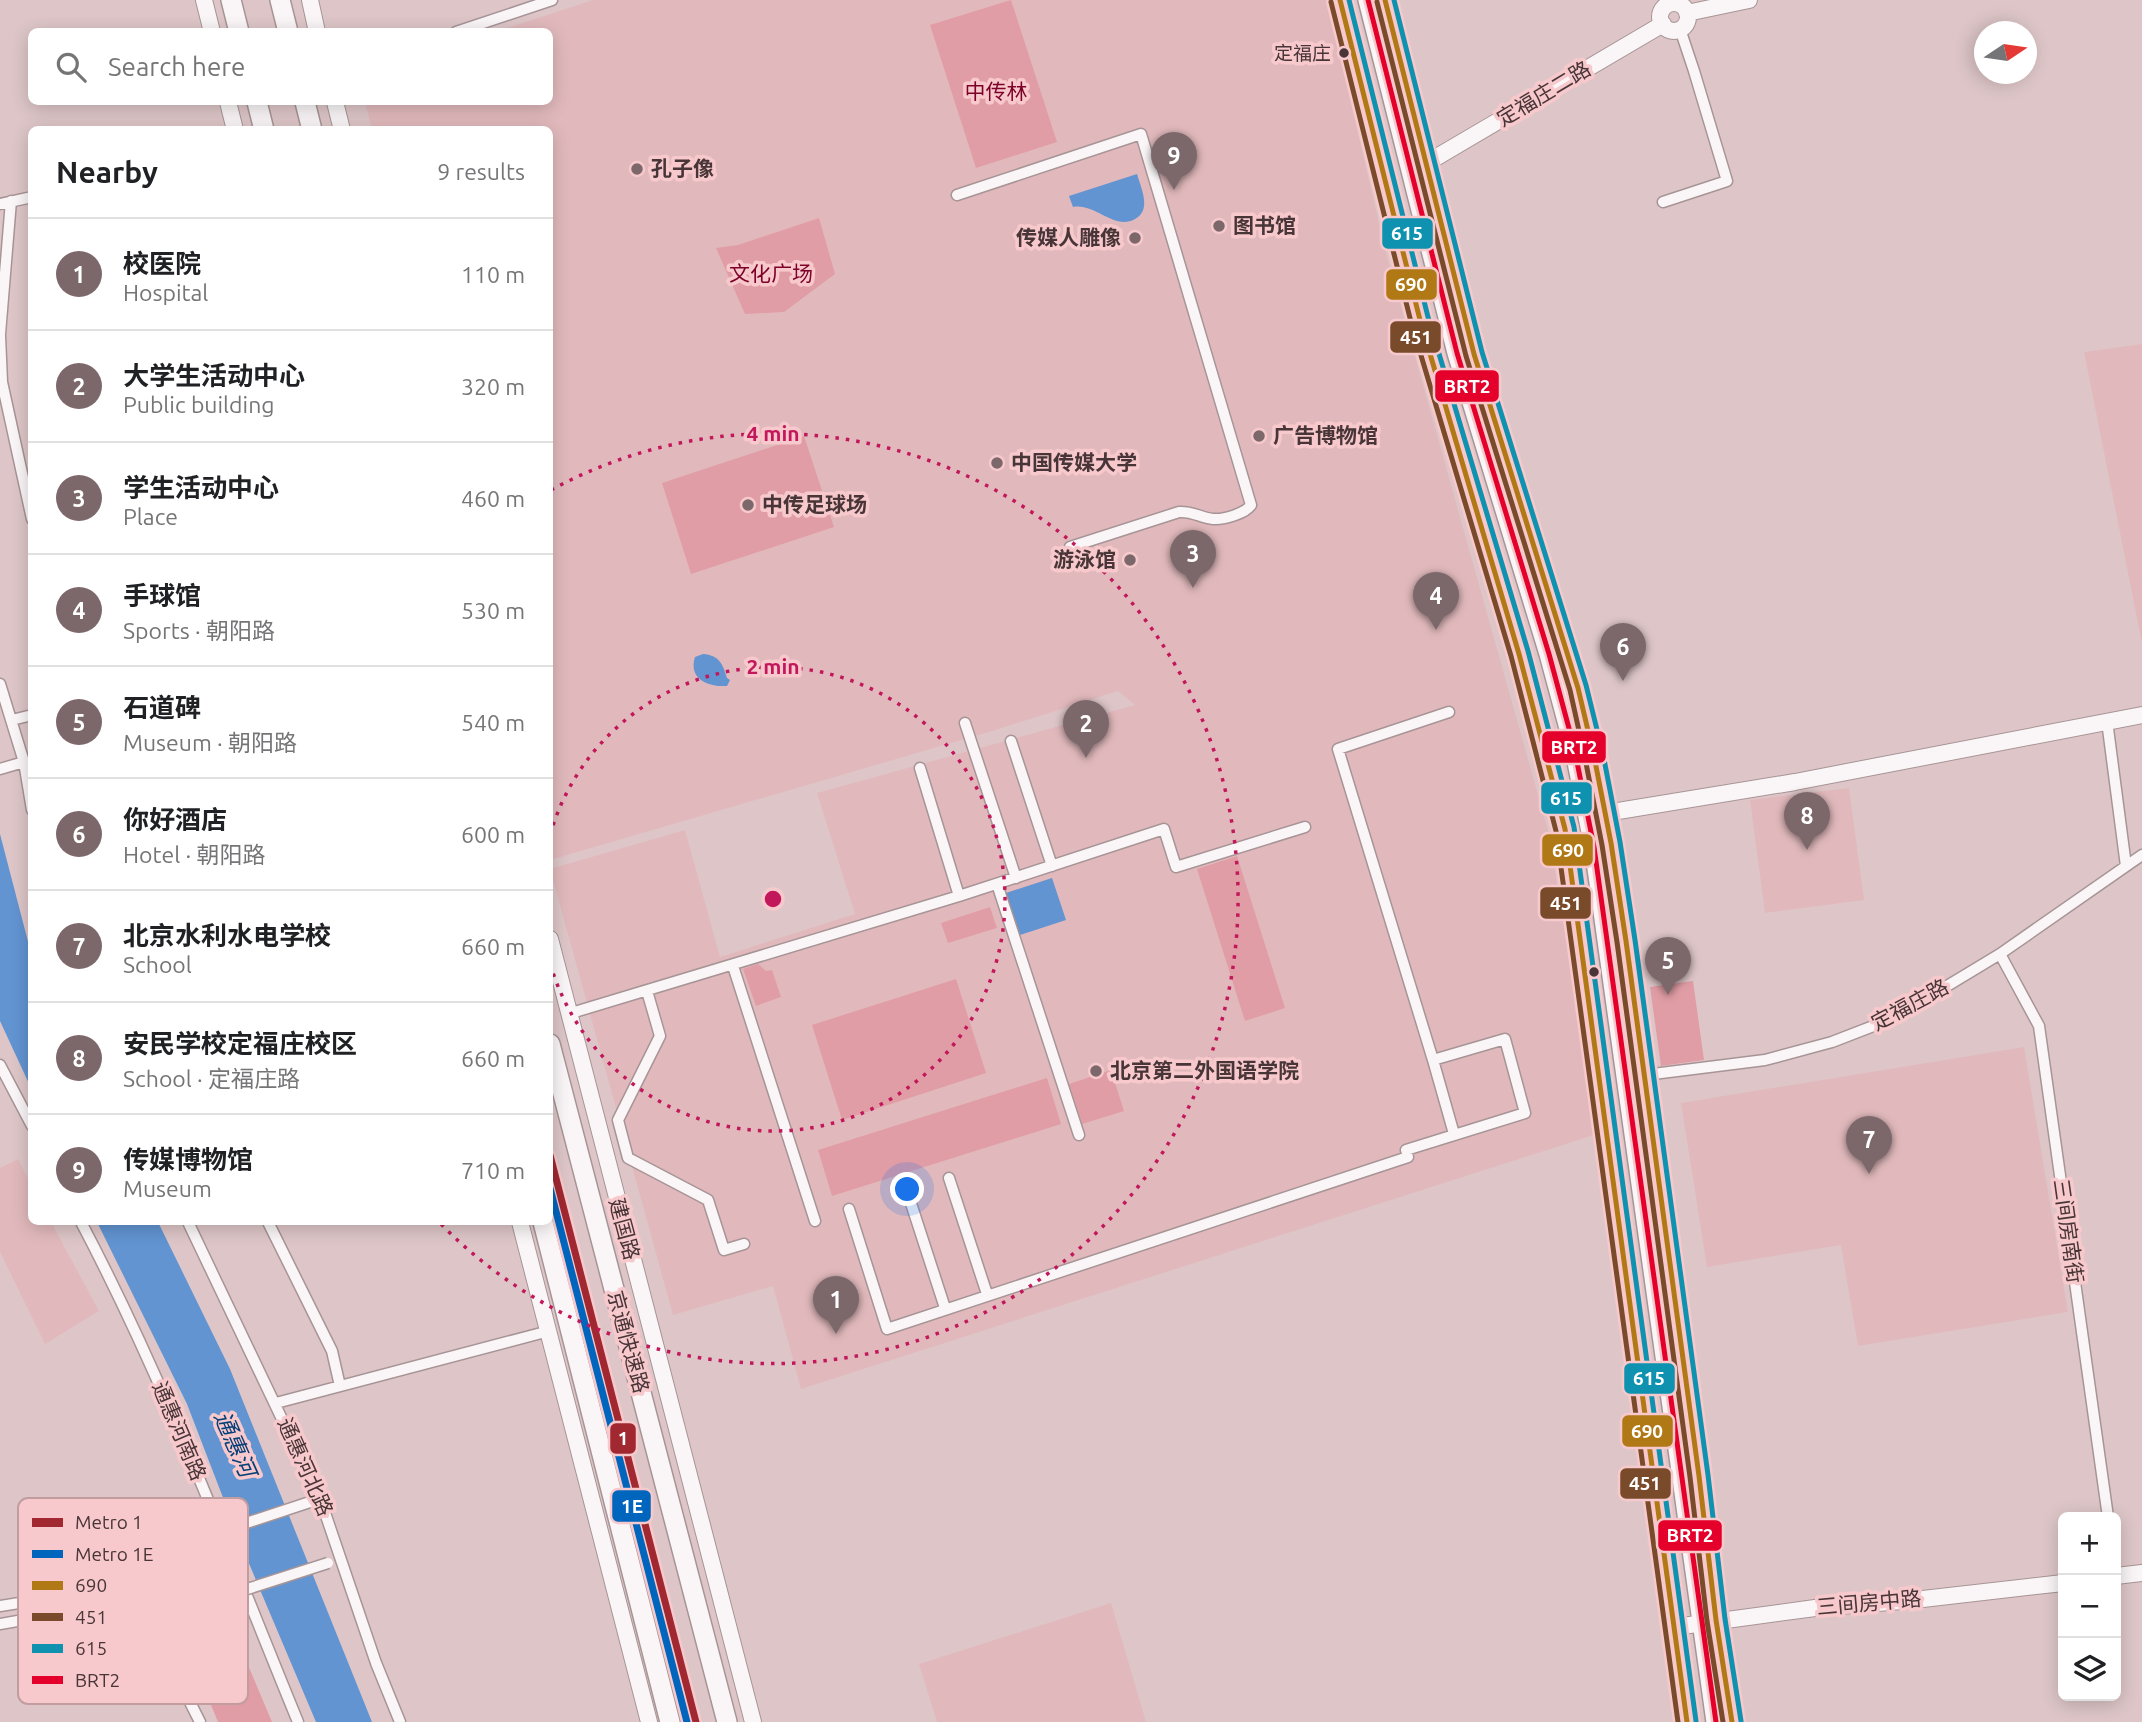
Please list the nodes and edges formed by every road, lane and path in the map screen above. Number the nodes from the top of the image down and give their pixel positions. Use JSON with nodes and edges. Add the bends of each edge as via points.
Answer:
{"nodes":[{"id":1,"x":204,"y":0,"type":"edge"},
{"id":2,"x":231,"y":0,"type":"edge"},
{"id":3,"x":280,"y":0,"type":"edge"},
{"id":4,"x":310,"y":0,"type":"edge"},
{"id":5,"x":552,"y":0,"type":"edge"},
{"id":6,"x":1340,"y":0,"type":"edge"},
{"id":7,"x":1358,"y":0,"type":"edge"},
{"id":8,"x":1368,"y":0,"type":"edge"},
{"id":9,"x":1385,"y":0,"type":"edge"},
{"id":10,"x":1710,"y":0,"type":"edge"},
{"id":11,"x":1749,"y":0,"type":"edge"},
{"id":12,"x":1680,"y":5,"type":"edge"},
{"id":13,"x":1663,"y":24,"type":"junction"},
{"id":14,"x":211,"y":28,"type":"edge"},
{"id":15,"x":238,"y":28,"type":"edge"},
{"id":16,"x":287,"y":28,"type":"edge"},
{"id":17,"x":316,"y":28,"type":"edge"},
{"id":18,"x":468,"y":28,"type":"edge"},
{"id":19,"x":1680,"y":29,"type":"junction"},
{"id":20,"x":229,"y":105,"type":"edge"},
{"id":21,"x":258,"y":105,"type":"edge"},
{"id":22,"x":306,"y":105,"type":"edge"},
{"id":23,"x":336,"y":105,"type":"edge"},
{"id":24,"x":234,"y":126,"type":"edge"},
{"id":25,"x":263,"y":126,"type":"edge"},
{"id":26,"x":311,"y":126,"type":"edge"},
{"id":27,"x":341,"y":126,"type":"edge"},
{"id":28,"x":1426,"y":164,"type":"junction"},
{"id":29,"x":957,"y":195,"type":"dead end"},
{"id":30,"x":28,"y":198,"type":"edge"},
{"id":31,"x":6,"y":202,"type":"edge"},
{"id":32,"x":1663,"y":202,"type":"dead end"},
{"id":33,"x":0,"y":335,"type":"edge"},
{"id":34,"x":28,"y":501,"type":"edge"},
{"id":35,"x":1070,"y":547,"type":"dead end"},
{"id":36,"x":0,"y":684,"type":"edge"},
{"id":37,"x":1449,"y":712,"type":"dead end"},
{"id":38,"x":2142,"y":715,"type":"edge"},
{"id":39,"x":28,"y":716,"type":"edge"},
{"id":40,"x":12,"y":720,"type":"junction"},
{"id":41,"x":2107,"y":721,"type":"junction"},
{"id":42,"x":965,"y":723,"type":"dead end"},
{"id":43,"x":1011,"y":741,"type":"dead end"},
{"id":44,"x":24,"y":762,"type":"junction"},
{"id":45,"x":920,"y":768,"type":"dead end"},
{"id":46,"x":0,"y":769,"type":"edge"},
{"id":47,"x":28,"y":789,"type":"edge"},
{"id":48,"x":1606,"y":813,"type":"junction"},
{"id":49,"x":1305,"y":827,"type":"dead end"},
{"id":50,"x":2142,"y":855,"type":"edge"},
{"id":51,"x":1052,"y":866,"type":"junction"},
{"id":52,"x":2126,"y":866,"type":"junction"},
{"id":53,"x":1016,"y":878,"type":"junction"},
{"id":54,"x":997,"y":884,"type":"junction"},
{"id":55,"x":960,"y":896,"type":"junction"},
{"id":56,"x":553,"y":952,"type":"edge"},
{"id":57,"x":2000,"y":954,"type":"junction"},
{"id":58,"x":733,"y":965,"type":"junction"},
{"id":59,"x":647,"y":990,"type":"junction"},
{"id":60,"x":568,"y":1014,"type":"junction"},
{"id":61,"x":553,"y":1055,"type":"edge"},
{"id":62,"x":1433,"y":1060,"type":"junction"},
{"id":63,"x":0,"y":1065,"type":"edge"},
{"id":64,"x":1645,"y":1075,"type":"junction"},
{"id":65,"x":28,"y":1118,"type":"edge"},
{"id":66,"x":1079,"y":1135,"type":"dead end"},
{"id":67,"x":1454,"y":1135,"type":"junction"},
{"id":68,"x":949,"y":1178,"type":"dead end"},
{"id":69,"x":907,"y":1191,"type":"dead end"},
{"id":70,"x":1638,"y":1193,"type":"junction"},
{"id":71,"x":849,"y":1209,"type":"dead end"},
{"id":72,"x":815,"y":1221,"type":"dead end"},
{"id":73,"x":84,"y":1225,"type":"edge"},
{"id":74,"x":189,"y":1225,"type":"edge"},
{"id":75,"x":269,"y":1225,"type":"edge"},
{"id":76,"x":521,"y":1225,"type":"edge"},
{"id":77,"x":544,"y":1225,"type":"edge"},
{"id":78,"x":744,"y":1244,"type":"dead end"},
{"id":79,"x":987,"y":1294,"type":"junction"},
{"id":80,"x":945,"y":1308,"type":"junction"},
{"id":81,"x":548,"y":1331,"type":"junction"},
{"id":82,"x":341,"y":1386,"type":"junction"},
{"id":83,"x":276,"y":1403,"type":"junction"},
{"id":84,"x":208,"y":1498,"type":"edge"},
{"id":85,"x":316,"y":1501,"type":"junction"},
{"id":86,"x":2107,"y":1512,"type":"edge"},
{"id":87,"x":248,"y":1523,"type":"edge"},
{"id":88,"x":342,"y":1559,"type":"junction"},
{"id":89,"x":2142,"y":1573,"type":"edge"},
{"id":90,"x":2121,"y":1575,"type":"edge"},
{"id":91,"x":2058,"y":1584,"type":"edge"},
{"id":92,"x":248,"y":1589,"type":"edge"},
{"id":93,"x":248,"y":1597,"type":"edge"},
{"id":94,"x":18,"y":1603,"type":"edge"},
{"id":95,"x":0,"y":1606,"type":"edge"},
{"id":96,"x":18,"y":1621,"type":"edge"},
{"id":97,"x":0,"y":1624,"type":"edge"},
{"id":98,"x":1696,"y":1624,"type":"junction"},
{"id":99,"x":191,"y":1704,"type":"edge"},
{"id":100,"x":200,"y":1722,"type":"edge"},
{"id":101,"x":298,"y":1722,"type":"edge"},
{"id":102,"x":400,"y":1722,"type":"edge"},
{"id":103,"x":649,"y":1722,"type":"edge"},
{"id":104,"x":670,"y":1722,"type":"edge"},
{"id":105,"x":727,"y":1722,"type":"edge"},
{"id":106,"x":753,"y":1722,"type":"edge"},
{"id":107,"x":1687,"y":1722,"type":"edge"},
{"id":108,"x":1705,"y":1722,"type":"edge"},
{"id":109,"x":1716,"y":1722,"type":"edge"},
{"id":110,"x":1732,"y":1722,"type":"edge"}],
"edges":[{"from":1,"to":14,"type":"street"},
{"from":2,"to":15,"type":"highway"},
{"from":3,"to":16,"type":"highway"},
{"from":4,"to":17,"type":"street"},
{"from":5,"to":18,"type":"street"},
{"from":6,"to":70,"type":"street","via":[[1429,354],[1510,616],[1553,777]]},
{"from":7,"to":70,"type":"highway","via":[[1447,356],[1564,749]]},
{"from":8,"to":70,"type":"highway","via":[[1457,353],[1574,747],[1602,895]]},
{"from":9,"to":28,"type":"street"},
{"from":10,"to":12,"type":"street"},
{"from":11,"to":12,"type":"street"},
{"from":12,"to":13,"type":"street","name":"定福庄二路","via":[[1663,9]]},
{"from":12,"to":19,"type":"street","via":[[1686,24]]},
{"from":13,"to":19,"type":"street"},
{"from":13,"to":28,"type":"street","name":"定福庄二路"},
{"from":19,"to":32,"type":"street","via":[[1727,181]]},
{"from":20,"to":24,"type":"street"},
{"from":21,"to":25,"type":"highway"},
{"from":22,"to":26,"type":"highway"},
{"from":23,"to":27,"type":"street"},
{"from":28,"to":48,"type":"street","via":[[1474,354],[1578,688]]},
{"from":29,"to":35,"type":"street","via":[[1141,134],[1251,505],[1217,519],[1179,512]]},
{"from":30,"to":31,"type":"street"},
{"from":31,"to":33,"type":"street"},
{"from":33,"to":34,"type":"street","via":[[2,382]]},
{"from":36,"to":40,"type":"street"},
{"from":37,"to":62,"type":"street","via":[[1338,749]]},
{"from":38,"to":41,"type":"street"},
{"from":39,"to":40,"type":"street"},
{"from":40,"to":44,"type":"street"},
{"from":41,"to":48,"type":"street","via":[[1795,782]]},
{"from":41,"to":52,"type":"street"},
{"from":42,"to":53,"type":"street"},
{"from":43,"to":51,"type":"street"},
{"from":44,"to":46,"type":"street"},
{"from":44,"to":47,"type":"street"},
{"from":45,"to":55,"type":"street"},
{"from":48,"to":64,"type":"street"},
{"from":49,"to":51,"type":"street","via":[[1176,867],[1164,829]]},
{"from":50,"to":52,"type":"street","name":"定福庄路"},
{"from":51,"to":53,"type":"street"},
{"from":52,"to":57,"type":"street","name":"定福庄路"},
{"from":53,"to":54,"type":"street"},
{"from":54,"to":55,"type":"street"},
{"from":54,"to":66,"type":"street"},
{"from":55,"to":58,"type":"street"},
{"from":56,"to":60,"type":"street","name":"建国路"},
{"from":57,"to":64,"type":"street","name":"定福庄路","via":[[1894,1018],[1832,1042],[1765,1060]]},
{"from":57,"to":86,"type":"street","name":"三间房南街","via":[[2039,1026]]},
{"from":58,"to":59,"type":"street"},
{"from":58,"to":72,"type":"street"},
{"from":59,"to":60,"type":"street"},
{"from":59,"to":78,"type":"street","via":[[660,1036],[618,1120],[628,1158],[708,1200],[724,1250]]},
{"from":60,"to":106,"type":"street","name":"建国路"},
{"from":61,"to":105,"type":"highway","name":"京通快速路"},
{"from":62,"to":67,"type":"street"},
{"from":62,"to":67,"type":"street","via":[[1505,1039],[1525,1113]]},
{"from":63,"to":65,"type":"street"},
{"from":64,"to":70,"type":"street"},
{"from":67,"to":79,"type":"street","via":[[1406,1150],[1408,1157]]},
{"from":68,"to":79,"type":"street"},
{"from":69,"to":80,"type":"street"},
{"from":70,"to":98,"type":"highway"},
{"from":70,"to":98,"type":"street"},
{"from":71,"to":80,"type":"street","via":[[887,1329]]},
{"from":73,"to":84,"type":"street","name":"通惠河南路","via":[[179,1425]]},
{"from":74,"to":83,"type":"street","name":"通惠河北路"},
{"from":75,"to":82,"type":"street","via":[[332,1351]]},
{"from":76,"to":81,"type":"street"},
{"from":77,"to":104,"type":"highway"},
{"from":79,"to":80,"type":"street"},
{"from":81,"to":82,"type":"street"},
{"from":81,"to":103,"type":"street"},
{"from":82,"to":83,"type":"street"},
{"from":83,"to":85,"type":"street","name":"通惠河北路"},
{"from":85,"to":87,"type":"street","bridge":true},
{"from":85,"to":88,"type":"street","name":"通惠河北路"},
{"from":88,"to":92,"type":"street","bridge":true},
{"from":88,"to":102,"type":"street","name":"通惠河北路"},
{"from":89,"to":90,"type":"street"},
{"from":91,"to":98,"type":"street","name":"三间房中路"},
{"from":93,"to":101,"type":"street","name":"通惠河南路"},
{"from":94,"to":95,"type":"street"},
{"from":96,"to":97,"type":"street"},
{"from":98,"to":107,"type":"street"},
{"from":98,"to":108,"type":"highway"},
{"from":98,"to":109,"type":"highway"},
{"from":98,"to":110,"type":"street"},
{"from":99,"to":100,"type":"street"}]}
